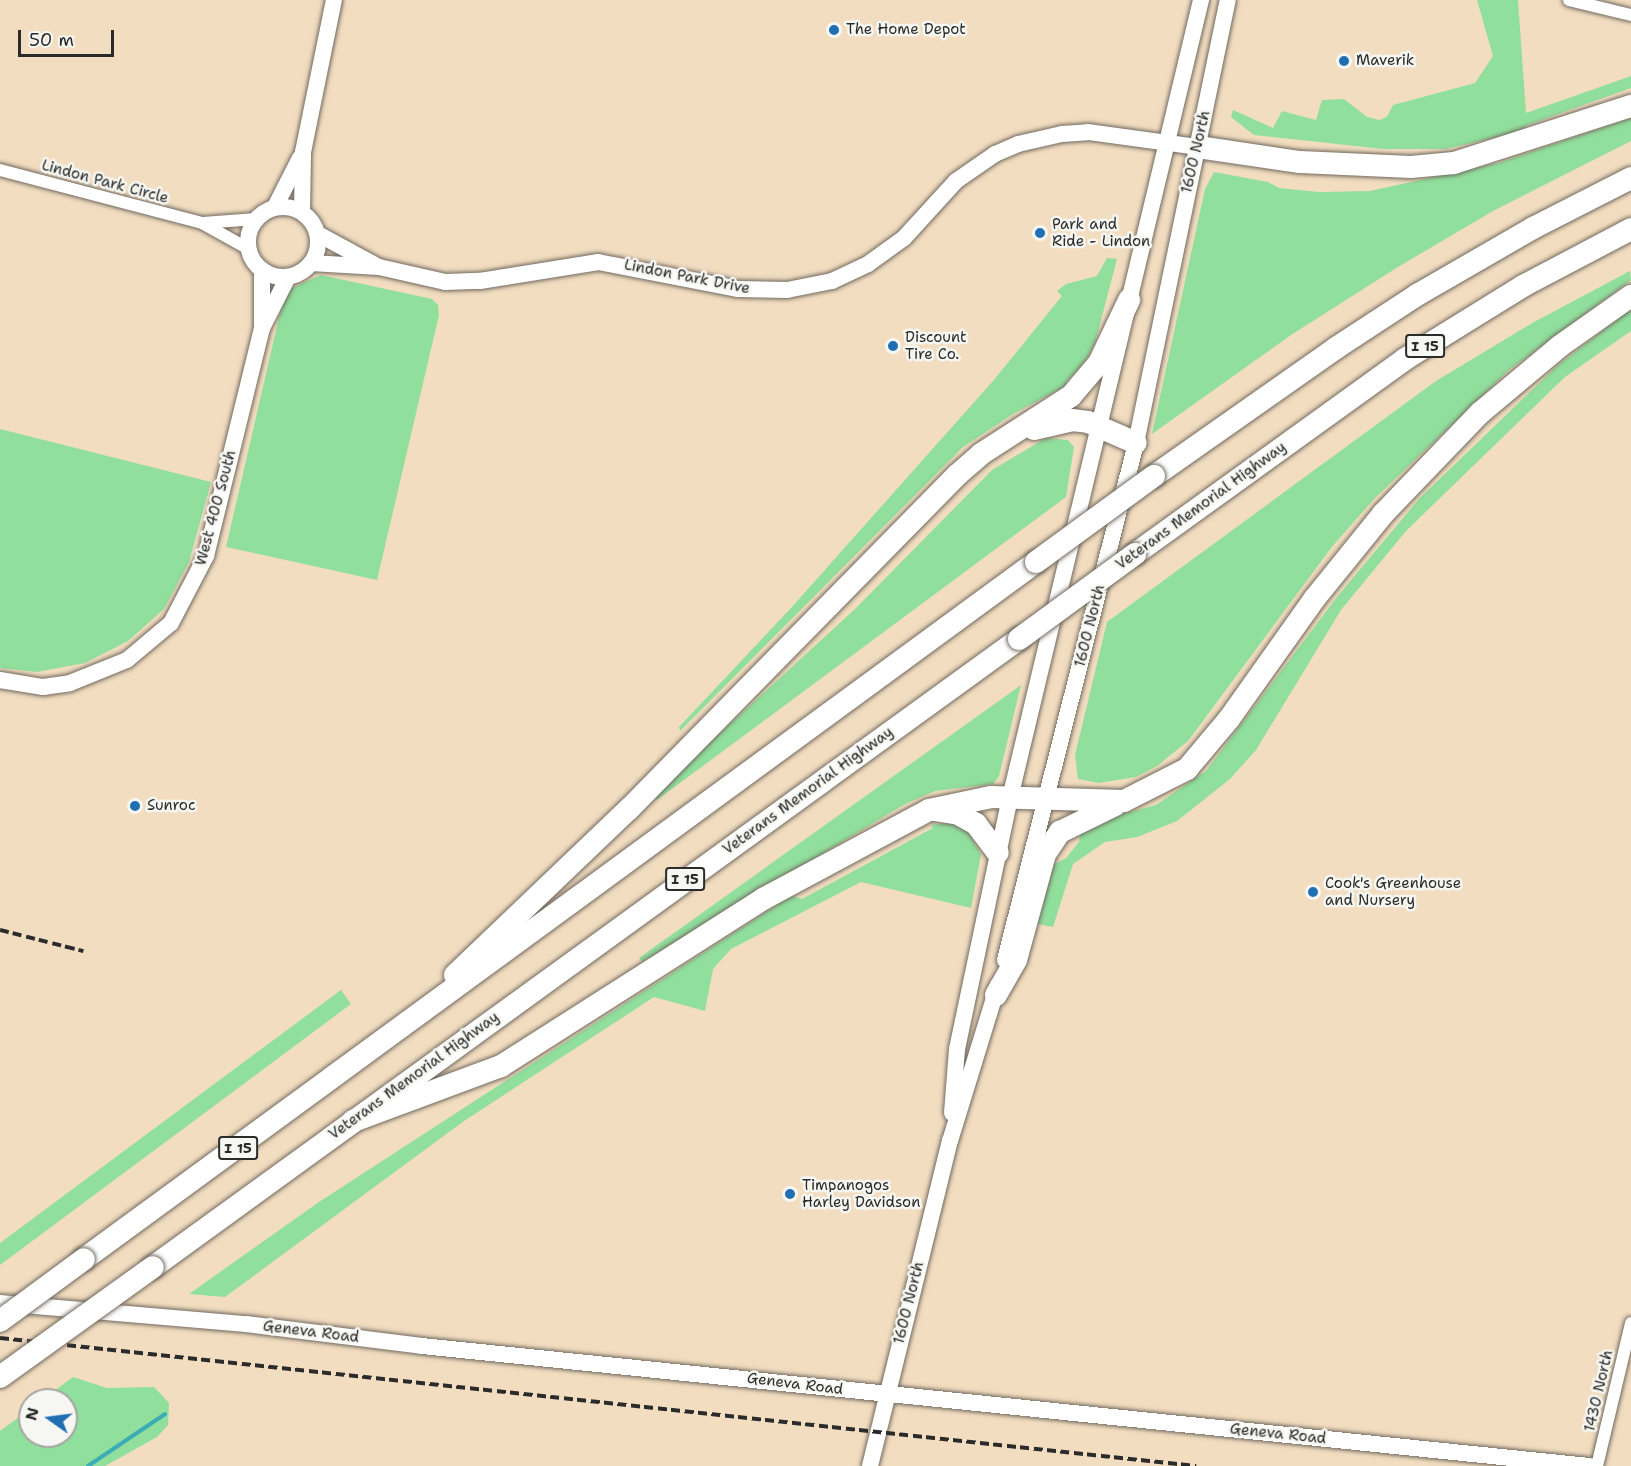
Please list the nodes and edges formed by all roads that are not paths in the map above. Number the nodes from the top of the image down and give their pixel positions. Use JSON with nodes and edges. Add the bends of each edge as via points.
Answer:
{"nodes":[{"id":1,"x":334,"y":0,"type":"edge"},
{"id":2,"x":1201,"y":0,"type":"edge"},
{"id":3,"x":1228,"y":0,"type":"edge"},
{"id":4,"x":1569,"y":0,"type":"edge"},
{"id":5,"x":1631,"y":15,"type":"edge"},
{"id":6,"x":1631,"y":106,"type":"edge"},
{"id":7,"x":1165,"y":142,"type":"junction"},
{"id":8,"x":1198,"y":147,"type":"junction"},
{"id":9,"x":303,"y":152,"type":"junction"},
{"id":10,"x":0,"y":171,"type":"edge"},
{"id":11,"x":1631,"y":178,"type":"edge"},
{"id":12,"x":275,"y":207,"type":"junction"},
{"id":13,"x":302,"y":211,"type":"junction"},
{"id":14,"x":256,"y":219,"type":"junction"},
{"id":15,"x":202,"y":223,"type":"junction"},
{"id":16,"x":1631,"y":229,"type":"edge"},
{"id":17,"x":318,"y":234,"type":"junction"},
{"id":18,"x":249,"y":249,"type":"junction"},
{"id":19,"x":311,"y":264,"type":"junction"},
{"id":20,"x":379,"y":267,"type":"junction"},
{"id":21,"x":262,"y":270,"type":"junction"},
{"id":22,"x":288,"y":277,"type":"junction"},
{"id":23,"x":1631,"y":296,"type":"edge"},
{"id":24,"x":1129,"y":300,"type":"junction"},
{"id":25,"x":262,"y":328,"type":"junction"},
{"id":26,"x":1100,"y":426,"type":"junction"},
{"id":27,"x":1007,"y":438,"type":"junction"},
{"id":28,"x":1136,"y":443,"type":"junction"},
{"id":29,"x":0,"y":680,"type":"edge"},
{"id":30,"x":1010,"y":798,"type":"junction"},
{"id":31,"x":1046,"y":800,"type":"junction"},
{"id":32,"x":1124,"y":801,"type":"junction"},
{"id":33,"x":929,"y":810,"type":"junction"},
{"id":34,"x":998,"y":853,"type":"junction"},
{"id":35,"x":996,"y":995,"type":"junction"},
{"id":36,"x":391,"y":1036,"type":"junction"},
{"id":37,"x":353,"y":1121,"type":"junction"},
{"id":38,"x":950,"y":1141,"type":"junction"},
{"id":39,"x":0,"y":1303,"type":"edge"},
{"id":40,"x":0,"y":1321,"type":"edge"},
{"id":41,"x":1631,"y":1323,"type":"edge"},
{"id":42,"x":0,"y":1377,"type":"edge"},
{"id":43,"x":886,"y":1394,"type":"junction"},
{"id":44,"x":870,"y":1466,"type":"edge"},
{"id":45,"x":1589,"y":1466,"type":"edge"},
{"id":46,"x":1597,"y":1466,"type":"edge"}],
"edges":[{"from":1,"to":9,"type":"main road"},
{"from":2,"to":7,"type":"main road","name":"1600 North"},
{"from":3,"to":8,"type":"main road","name":"1600 North"},
{"from":4,"to":5,"type":"street"},
{"from":6,"to":8,"type":"highway","via":[[1454,163],[1411,167],[1300,162]]},
{"from":7,"to":8,"type":"main road","name":"Lindon Park Drive"},
{"from":7,"to":20,"type":"main road","name":"Lindon Park Drive","via":[[1088,132],[1018,144],[995,154],[956,181],[888,252],[849,274],[810,287],[738,289],[598,262],[480,281],[445,282]]},
{"from":7,"to":24,"type":"main road","name":"1600 North"},
{"from":8,"to":28,"type":"main road","name":"1600 North"},
{"from":9,"to":12,"type":"main road"},
{"from":9,"to":13,"type":"main road"},
{"from":10,"to":15,"type":"street","name":"Lindon Park Circle"},
{"from":11,"to":36,"type":"highway","number":"I 15","bridge":true,"via":[[1533,228],[1417,295],[1336,348],[1154,476]]},
{"from":12,"to":13,"type":"main road"},
{"from":12,"to":14,"type":"main road"},
{"from":13,"to":17,"type":"main road"},
{"from":14,"to":15,"type":"street"},
{"from":14,"to":18,"type":"main road","via":[[250,230]]},
{"from":15,"to":18,"type":"street"},
{"from":16,"to":37,"type":"highway","name":"Veterans Memorial Highway","number":"I 15","bridge":true,"via":[[1493,304],[1405,359]]},
{"from":17,"to":19,"type":"main road","via":[[317,252]]},
{"from":17,"to":20,"type":"main road","name":"Lindon Park Drive"},
{"from":18,"to":21,"type":"main road"},
{"from":19,"to":20,"type":"main road","name":"Lindon Park Drive"},
{"from":19,"to":22,"type":"main road"},
{"from":21,"to":22,"type":"main road"},
{"from":21,"to":25,"type":"main road","name":"West 400 South"},
{"from":22,"to":25,"type":"main road","name":"West 400 South"},
{"from":23,"to":32,"type":"highway","via":[[1560,346],[1480,413],[1383,514],[1315,598],[1229,719],[1186,769]]},
{"from":24,"to":26,"type":"main road","name":"1600 North"},
{"from":24,"to":27,"type":"highway","via":[[1086,380],[1071,396]]},
{"from":25,"to":29,"type":"main road","name":"West 400 South","via":[[206,556],[171,623],[127,660],[95,674],[52,686]]},
{"from":26,"to":27,"type":"highway","via":[[1072,420]]},
{"from":26,"to":28,"type":"highway"},
{"from":26,"to":30,"type":"main road","name":"1600 North"},
{"from":27,"to":36,"type":"highway","via":[[956,476],[629,809]]},
{"from":28,"to":31,"type":"main road","name":"1600 North"},
{"from":30,"to":31,"type":"highway"},
{"from":30,"to":33,"type":"highway","via":[[972,798]]},
{"from":30,"to":34,"type":"main road","name":"1600 North"},
{"from":31,"to":32,"type":"highway"},
{"from":31,"to":35,"type":"main road","name":"1600 North"},
{"from":32,"to":35,"type":"highway","via":[[1060,832],[1045,854],[1016,960]]},
{"from":33,"to":34,"type":"highway","via":[[946,811],[976,824]]},
{"from":33,"to":37,"type":"highway","via":[[763,899],[501,1066]]},
{"from":34,"to":38,"type":"main road","name":"1600 North","via":[[957,1049]]},
{"from":35,"to":38,"type":"main road","name":"1600 North"},
{"from":36,"to":40,"type":"highway","number":"I 15","bridge":true},
{"from":37,"to":42,"type":"highway","name":"Veterans Memorial Highway","number":"I 15","bridge":true},
{"from":38,"to":43,"type":"main road","name":"1600 North"},
{"from":39,"to":43,"type":"main road","name":"Geneva Road","via":[[246,1324]]},
{"from":41,"to":46,"type":"street","name":"1430 North"},
{"from":43,"to":44,"type":"main road","name":"1600 North"},
{"from":43,"to":45,"type":"main road","name":"Geneva Road"}]}
